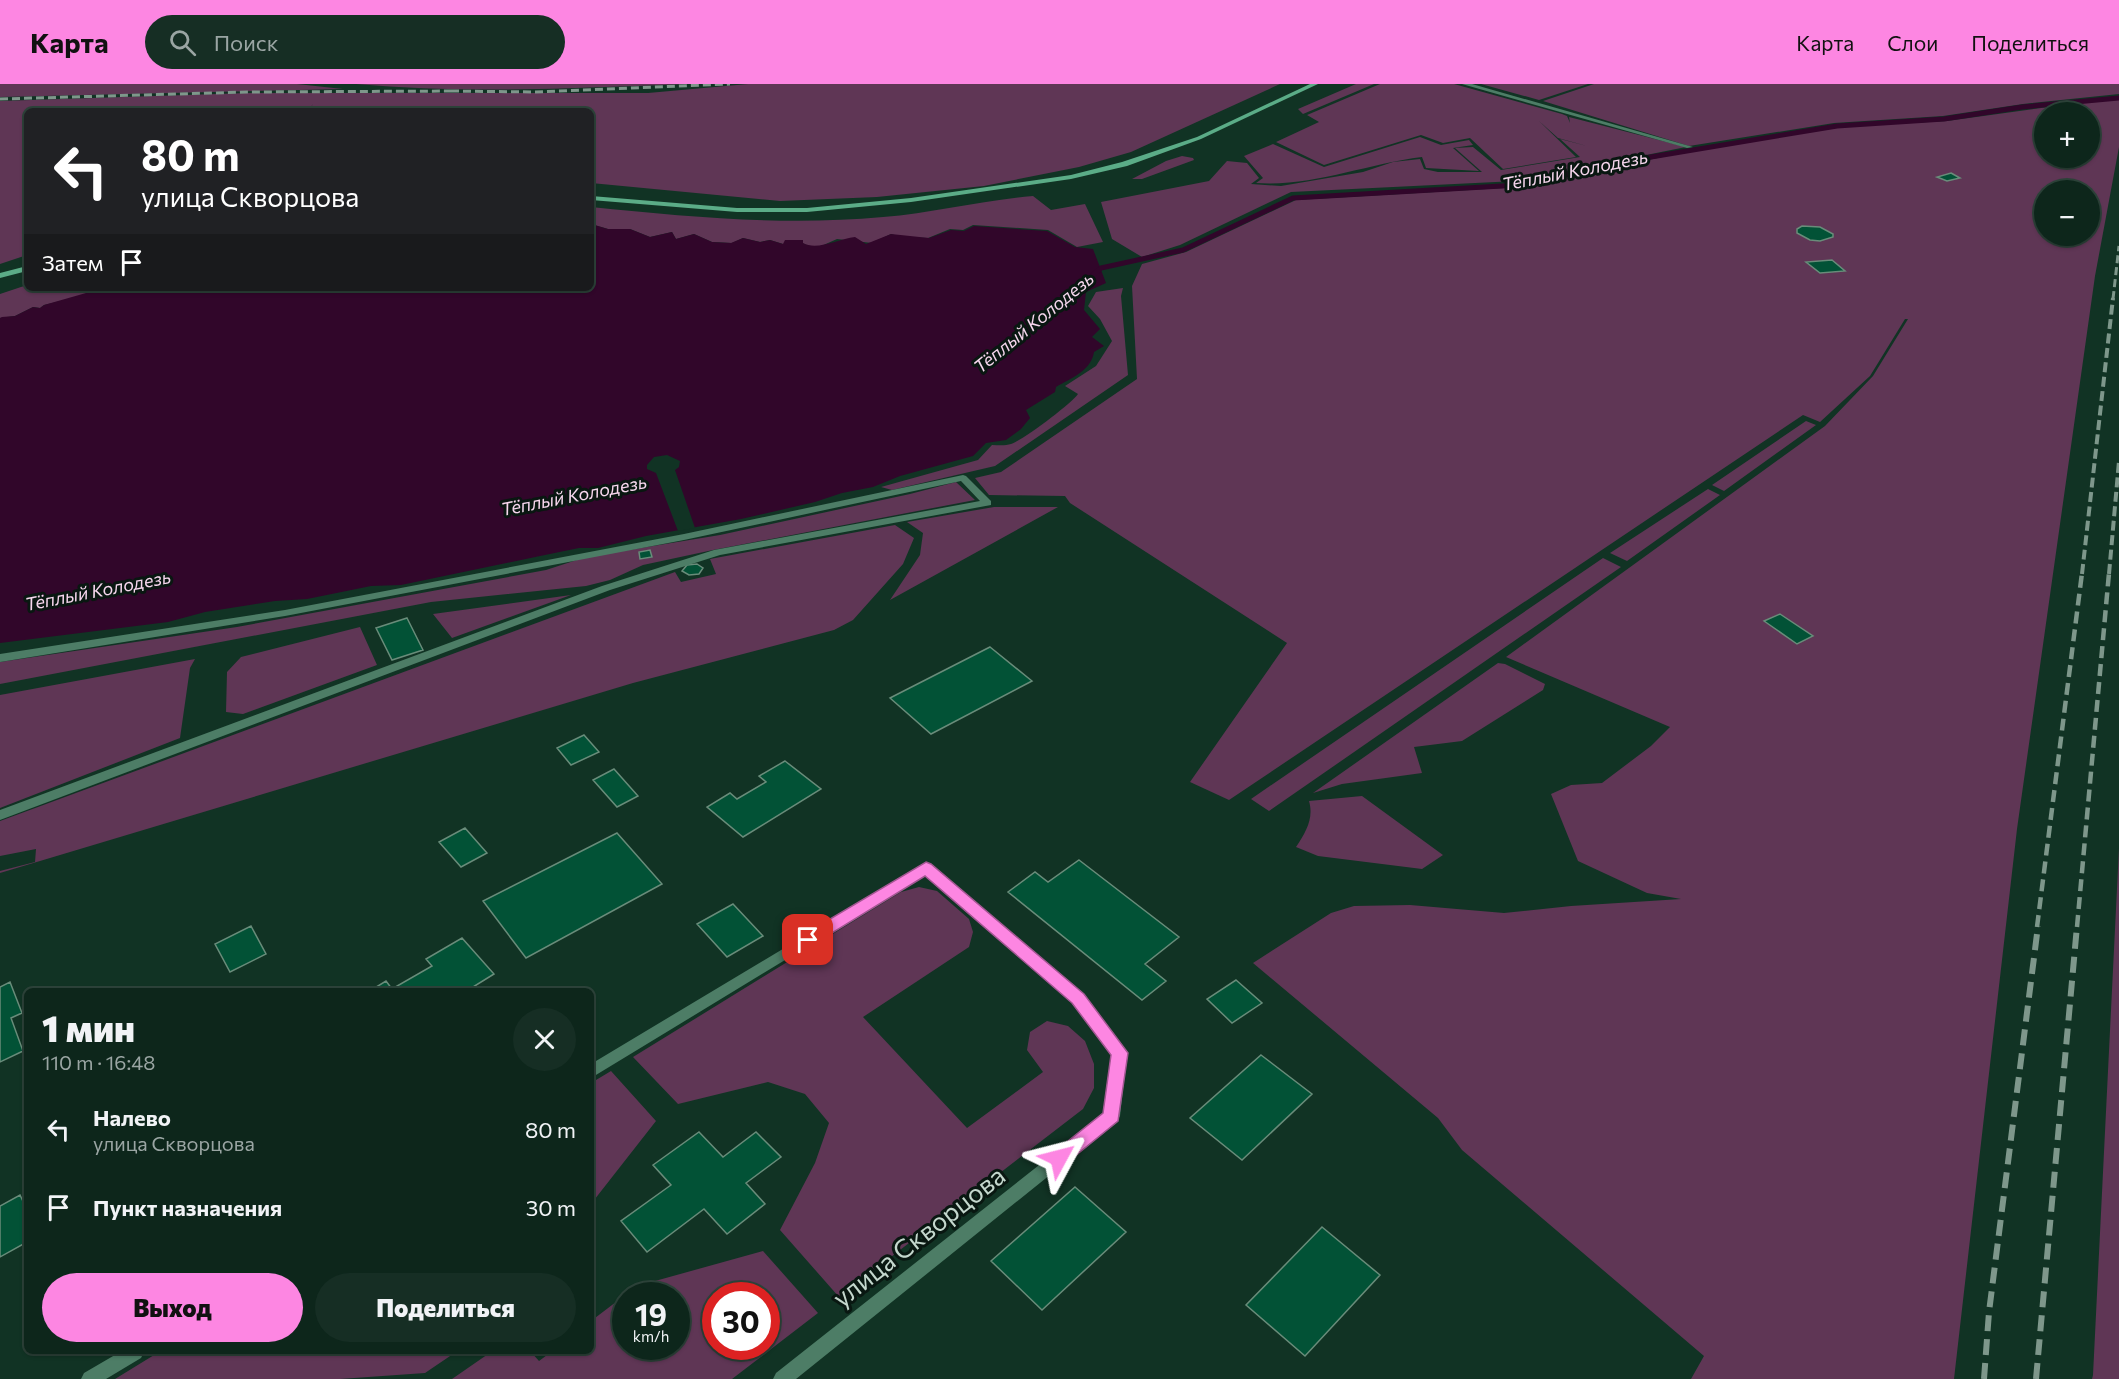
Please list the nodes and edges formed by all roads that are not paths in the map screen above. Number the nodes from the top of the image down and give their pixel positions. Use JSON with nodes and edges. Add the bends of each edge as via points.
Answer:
{"nodes":[{"id":1,"x":1315,"y":84,"type":"edge"},
{"id":2,"x":1465,"y":84,"type":"edge"},
{"id":3,"x":1689,"y":147,"type":"dead end"},
{"id":4,"x":594,"y":198,"type":"edge"},
{"id":5,"x":24,"y":269,"type":"edge"},
{"id":6,"x":0,"y":276,"type":"edge"},
{"id":7,"x":0,"y":658,"type":"edge"},
{"id":8,"x":0,"y":814,"type":"edge"},
{"id":9,"x":594,"y":1070,"type":"edge"},
{"id":10,"x":132,"y":1354,"type":"edge"},
{"id":11,"x":90,"y":1379,"type":"edge"},
{"id":12,"x":782,"y":1379,"type":"edge"}],
"edges":[{"from":1,"to":4,"type":"main road","via":[[1198,138],[1124,164],[1071,177],[807,210],[737,210]]},
{"from":2,"to":3,"type":"street"},
{"from":5,"to":6,"type":"main road"},
{"from":7,"to":8,"type":"street","via":[[319,607],[684,537],[963,478],[987,503],[718,552],[606,588]]},
{"from":9,"to":12,"type":"street","name":"улица Скворцова","via":[[926,868],[1078,998],[1120,1053],[1112,1116]]},
{"from":10,"to":11,"type":"street"}]}
